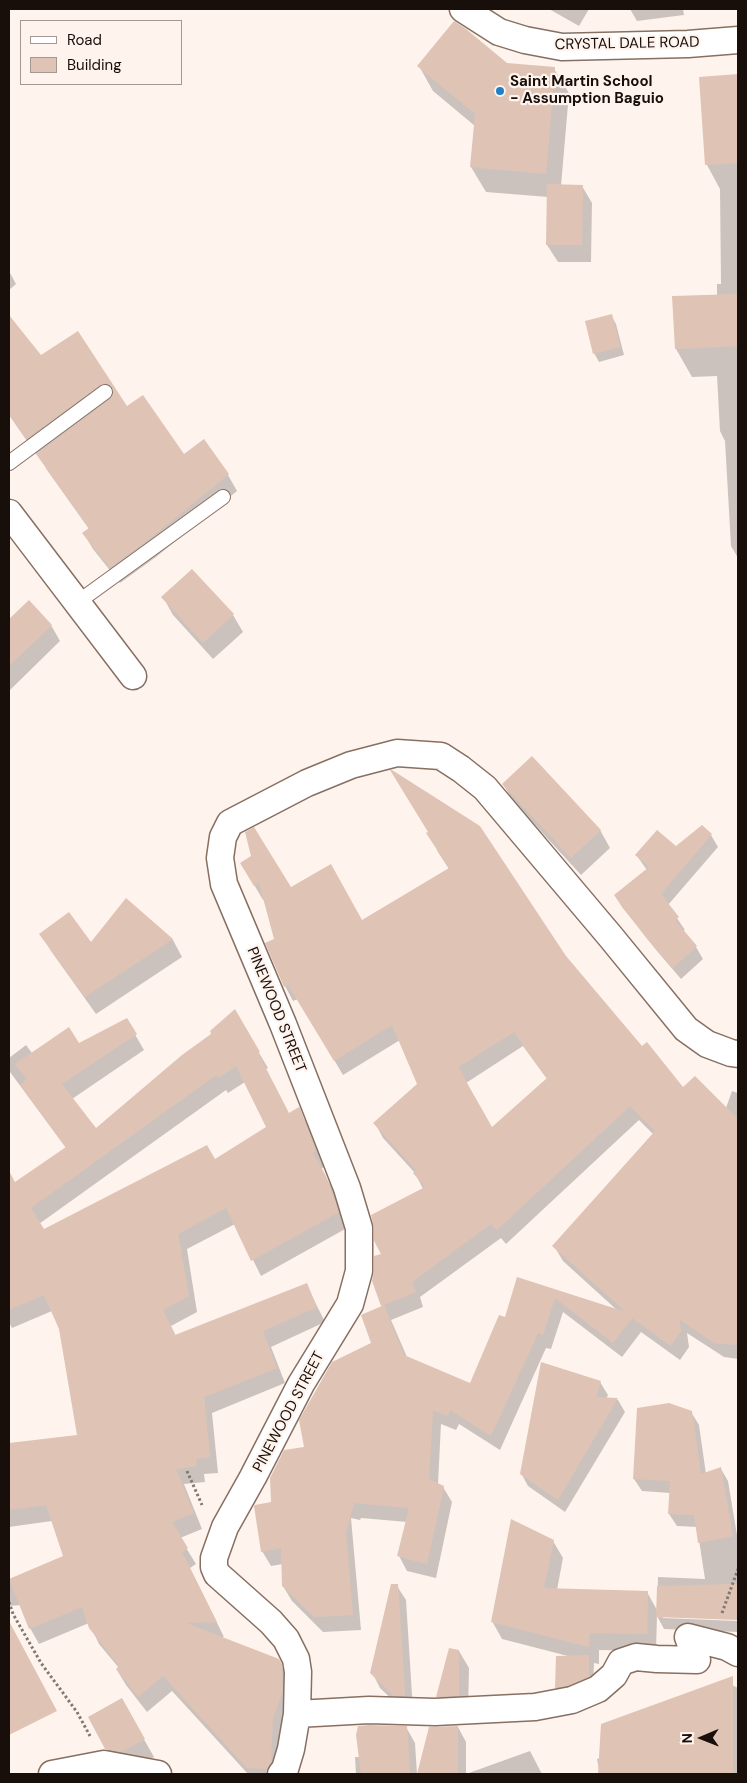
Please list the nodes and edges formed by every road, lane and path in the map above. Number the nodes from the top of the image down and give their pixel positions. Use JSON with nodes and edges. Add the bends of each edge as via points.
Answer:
{"nodes":[{"id":1,"x":463,"y":9,"type":"edge"},
{"id":2,"x":738,"y":40,"type":"edge"},
{"id":3,"x":105,"y":392,"type":"dead end"},
{"id":4,"x":9,"y":463,"type":"edge"},
{"id":5,"x":223,"y":497,"type":"dead end"},
{"id":6,"x":9,"y":513,"type":"edge"},
{"id":7,"x":78,"y":602,"type":"junction"},
{"id":8,"x":133,"y":676,"type":"dead end"},
{"id":9,"x":738,"y":1054,"type":"edge"},
{"id":10,"x":738,"y":1569,"type":"edge"},
{"id":11,"x":9,"y":1602,"type":"edge"},
{"id":12,"x":712,"y":1642,"type":"junction"},
{"id":13,"x":738,"y":1652,"type":"edge"},
{"id":14,"x":297,"y":1714,"type":"junction"},
{"id":15,"x":104,"y":1764,"type":"junction"},
{"id":16,"x":52,"y":1774,"type":"edge"},
{"id":17,"x":158,"y":1774,"type":"edge"},
{"id":18,"x":280,"y":1774,"type":"edge"}],
"edges":[{"from":1,"to":2,"type":"street","name":"CRYSTAL DALE ROAD","via":[[499,32],[562,48]]},
{"from":3,"to":4,"type":"lane"},
{"from":5,"to":7,"type":"lane"},
{"from":6,"to":7,"type":"street"},
{"from":7,"to":8,"type":"street"},
{"from":9,"to":14,"type":"street","name":"PINEWOOD STREET","via":[[707,1044],[686,1029],[485,788],[441,756],[397,753],[351,765],[230,822],[223,837],[220,858],[224,884],[283,1024],[347,1188],[359,1228],[359,1271],[350,1304],[301,1384],[225,1527],[214,1558],[217,1574],[271,1622],[292,1648],[298,1672]]},
{"from":10,"to":12,"type":"path"},
{"from":11,"to":15,"type":"path","via":[[41,1663],[77,1712]]},
{"from":12,"to":13,"type":"street"},
{"from":12,"to":14,"type":"street","via":[[688,1637],[697,1660],[636,1657],[621,1662],[614,1675],[598,1689],[572,1700],[536,1707]]},
{"from":14,"to":18,"type":"street","name":"PINEWOOD STREET","via":[[291,1750]]},
{"from":15,"to":16,"type":"street"},
{"from":15,"to":17,"type":"street"}]}
